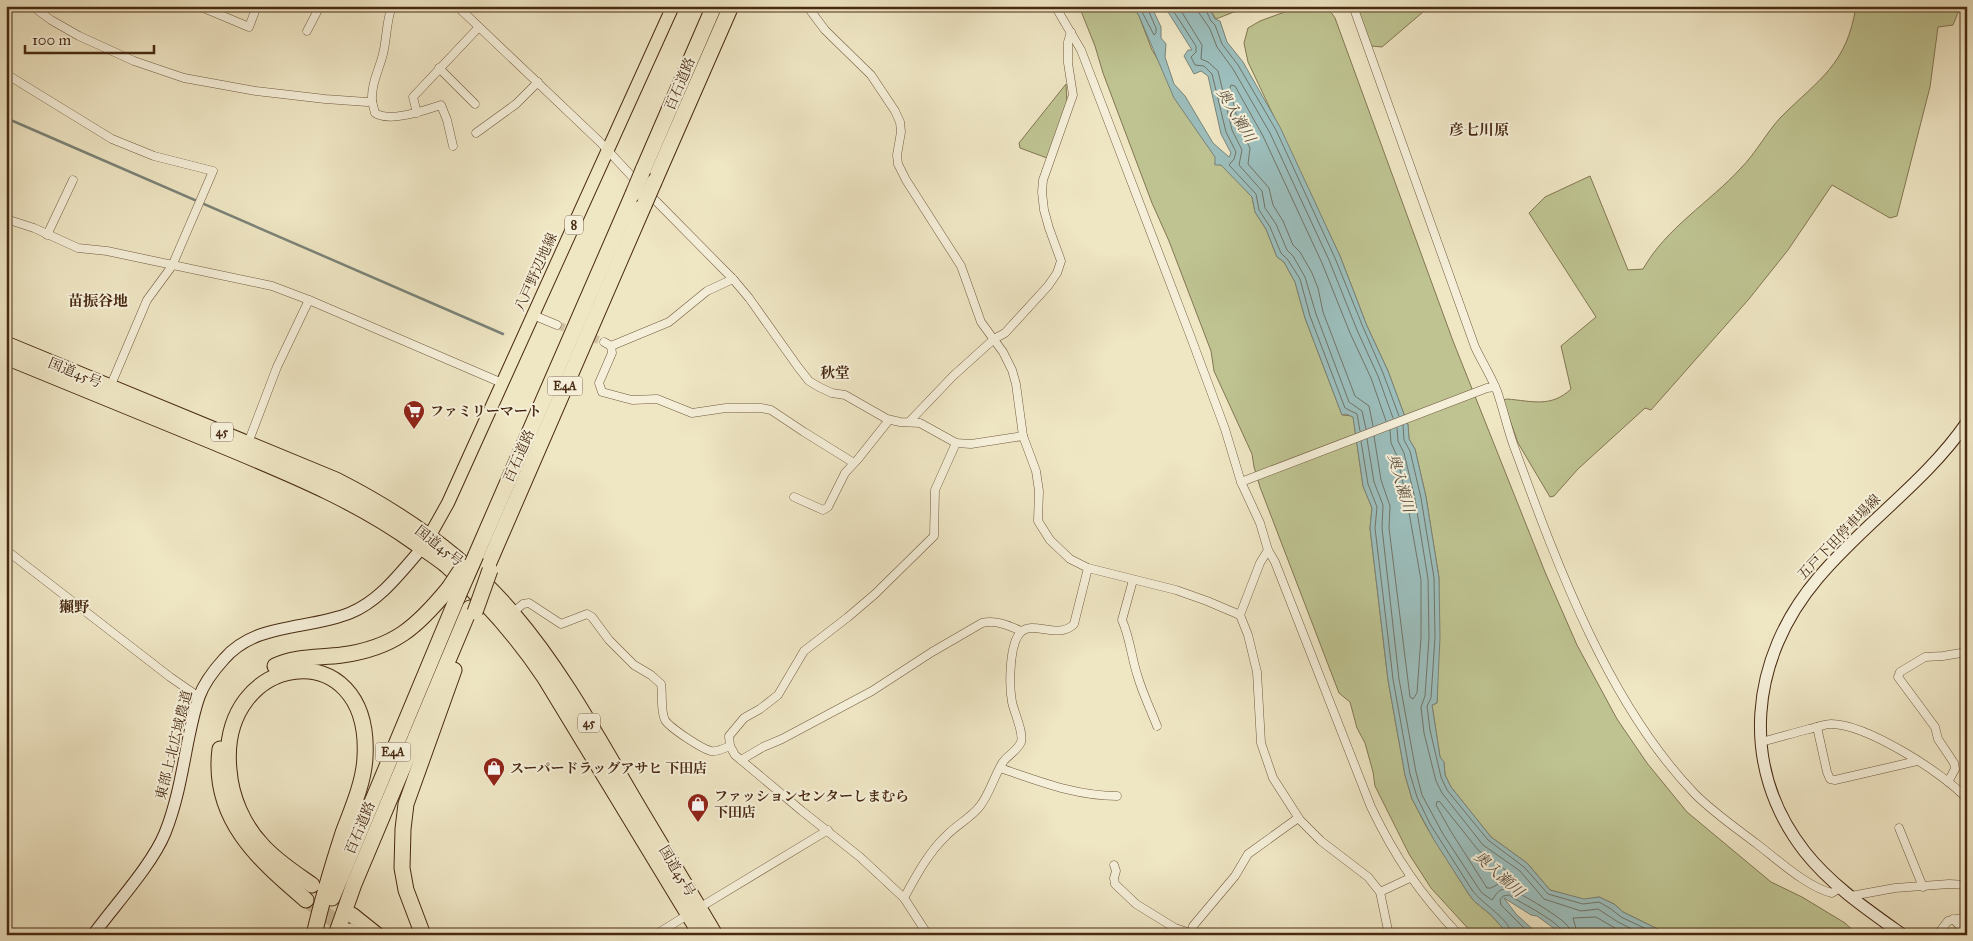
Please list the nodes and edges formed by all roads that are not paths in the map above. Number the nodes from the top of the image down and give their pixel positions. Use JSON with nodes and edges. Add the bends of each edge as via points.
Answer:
{"nodes":[{"id":1,"x":32,"y":6,"type":"edge"},
{"id":2,"x":199,"y":6,"type":"edge"},
{"id":3,"x":257,"y":6,"type":"edge"},
{"id":4,"x":320,"y":6,"type":"edge"},
{"id":5,"x":392,"y":6,"type":"edge"},
{"id":6,"x":457,"y":6,"type":"edge"},
{"id":7,"x":673,"y":6,"type":"edge"},
{"id":8,"x":714,"y":6,"type":"edge"},
{"id":9,"x":730,"y":6,"type":"edge"},
{"id":10,"x":806,"y":6,"type":"edge"},
{"id":11,"x":1055,"y":6,"type":"edge"},
{"id":12,"x":1353,"y":6,"type":"edge"},
{"id":13,"x":479,"y":27,"type":"junction"},
{"id":14,"x":306,"y":30,"type":"dead end"},
{"id":15,"x":1071,"y":32,"type":"junction"},
{"id":16,"x":439,"y":68,"type":"junction"},
{"id":17,"x":6,"y":74,"type":"edge"},
{"id":18,"x":538,"y":82,"type":"junction"},
{"id":19,"x":372,"y":101,"type":"junction"},
{"id":20,"x":475,"y":104,"type":"dead end"},
{"id":21,"x":417,"y":113,"type":"junction"},
{"id":22,"x":476,"y":133,"type":"dead end"},
{"id":23,"x":452,"y":146,"type":"dead end"},
{"id":24,"x":608,"y":151,"type":"junction"},
{"id":25,"x":73,"y":180,"type":"dead end"},
{"id":26,"x":6,"y":219,"type":"edge"},
{"id":27,"x":47,"y":235,"type":"junction"},
{"id":28,"x":172,"y":266,"type":"junction"},
{"id":29,"x":733,"y":279,"type":"junction"},
{"id":30,"x":309,"y":300,"type":"junction"},
{"id":31,"x":533,"y":315,"type":"junction"},
{"id":32,"x":557,"y":325,"type":"tunnel mouth"},
{"id":33,"x":994,"y":339,"type":"junction"},
{"id":34,"x":6,"y":344,"type":"edge"},
{"id":35,"x":6,"y":357,"type":"edge"},
{"id":36,"x":502,"y":383,"type":"junction"},
{"id":37,"x":110,"y":387,"type":"junction"},
{"id":38,"x":1491,"y":387,"type":"junction"},
{"id":39,"x":889,"y":420,"type":"junction"},
{"id":40,"x":909,"y":422,"type":"junction"},
{"id":41,"x":1967,"y":422,"type":"edge"},
{"id":42,"x":1023,"y":436,"type":"junction"},
{"id":43,"x":248,"y":443,"type":"junction"},
{"id":44,"x":956,"y":443,"type":"junction"},
{"id":45,"x":854,"y":463,"type":"junction"},
{"id":46,"x":1244,"y":480,"type":"junction"},
{"id":47,"x":794,"y":497,"type":"dead end"},
{"id":48,"x":426,"y":542,"type":"junction"},
{"id":49,"x":6,"y":550,"type":"edge"},
{"id":50,"x":1268,"y":550,"type":"junction"},
{"id":51,"x":1088,"y":568,"type":"junction"},
{"id":52,"x":1133,"y":580,"type":"junction"},
{"id":53,"x":454,"y":592,"type":"junction"},
{"id":54,"x":472,"y":610,"type":"junction"},
{"id":55,"x":512,"y":613,"type":"junction"},
{"id":56,"x":1240,"y":615,"type":"junction"},
{"id":57,"x":1021,"y":631,"type":"junction"},
{"id":58,"x":1967,"y":652,"type":"edge"},
{"id":59,"x":199,"y":697,"type":"junction"},
{"id":60,"x":1157,"y":726,"type":"dead end"},
{"id":61,"x":1817,"y":727,"type":"junction"},
{"id":62,"x":1761,"y":742,"type":"junction"},
{"id":63,"x":730,"y":746,"type":"junction"},
{"id":64,"x":741,"y":760,"type":"junction"},
{"id":65,"x":1917,"y":761,"type":"junction"},
{"id":66,"x":1000,"y":768,"type":"junction"},
{"id":67,"x":1948,"y":782,"type":"junction"},
{"id":68,"x":1117,"y":796,"type":"dead end"},
{"id":69,"x":1967,"y":799,"type":"edge"},
{"id":70,"x":1298,"y":818,"type":"junction"},
{"id":71,"x":1899,"y":828,"type":"dead end"},
{"id":72,"x":828,"y":830,"type":"junction"},
{"id":73,"x":1114,"y":866,"type":"dead end"},
{"id":74,"x":1410,"y":878,"type":"junction"},
{"id":75,"x":1967,"y":885,"type":"edge"},
{"id":76,"x":312,"y":886,"type":"tunnel mouth"},
{"id":77,"x":1841,"y":887,"type":"junction"},
{"id":78,"x":1923,"y":887,"type":"junction"},
{"id":79,"x":1380,"y":892,"type":"junction"},
{"id":80,"x":1851,"y":896,"type":"junction"},
{"id":81,"x":904,"y":898,"type":"junction"},
{"id":82,"x":306,"y":900,"type":"tunnel mouth"},
{"id":83,"x":694,"y":911,"type":"junction"},
{"id":84,"x":1967,"y":917,"type":"edge"},
{"id":85,"x":1953,"y":919,"type":"junction"},
{"id":86,"x":347,"y":927,"type":"edge"},
{"id":87,"x":1967,"y":933,"type":"edge"},
{"id":88,"x":1193,"y":934,"type":"edge"},
{"id":89,"x":92,"y":935,"type":"edge"},
{"id":90,"x":314,"y":935,"type":"edge"},
{"id":91,"x":320,"y":935,"type":"edge"},
{"id":92,"x":377,"y":935,"type":"edge"},
{"id":93,"x":423,"y":935,"type":"edge"},
{"id":94,"x":655,"y":935,"type":"edge"},
{"id":95,"x":700,"y":935,"type":"edge"},
{"id":96,"x":715,"y":935,"type":"edge"},
{"id":97,"x":928,"y":935,"type":"edge"},
{"id":98,"x":1389,"y":935,"type":"edge"},
{"id":99,"x":1459,"y":935,"type":"edge"},
{"id":100,"x":1903,"y":935,"type":"edge"},
{"id":101,"x":1938,"y":935,"type":"edge"}],
"edges":[{"from":1,"to":19,"type":"street","via":[[78,36],[134,61],[184,78],[325,99]]},
{"from":2,"to":3,"type":"street","via":[[249,27]]},
{"from":4,"to":14,"type":"street"},
{"from":5,"to":19,"type":"street"},
{"from":6,"to":13,"type":"street"},
{"from":7,"to":24,"type":"main road","name":"八戸野辺地線","number":"8"},
{"from":8,"to":53,"type":"highway","name":"百石道路","number":"E4A","bridge":true,"via":[[486,532]]},
{"from":9,"to":54,"type":"highway","name":"百石道路","number":"E4A","bridge":true,"via":[[514,501]]},
{"from":10,"to":33,"type":"street","via":[[825,30],[871,75],[895,111],[900,127],[897,155],[902,172],[961,266],[981,322]]},
{"from":11,"to":15,"type":"street"},
{"from":12,"to":38,"type":"street"},
{"from":13,"to":16,"type":"street"},
{"from":13,"to":18,"type":"street"},
{"from":15,"to":33,"type":"street","via":[[1068,63],[1072,95],[1043,180],[1042,192],[1049,228],[1062,261],[1048,286],[1005,333]]},
{"from":15,"to":46,"type":"street","via":[[1081,50]]},
{"from":16,"to":20,"type":"street"},
{"from":16,"to":21,"type":"street","via":[[413,97]]},
{"from":17,"to":28,"type":"street","via":[[112,138],[154,156],[213,171]]},
{"from":18,"to":22,"type":"street","via":[[516,104]]},
{"from":18,"to":24,"type":"street"},
{"from":19,"to":21,"type":"street","via":[[378,116]]},
{"from":21,"to":23,"type":"street","via":[[441,105]]},
{"from":24,"to":29,"type":"street"},
{"from":24,"to":31,"type":"main road","name":"八戸野辺地線","number":"8"},
{"from":25,"to":27,"type":"street"},
{"from":26,"to":27,"type":"street"},
{"from":27,"to":28,"type":"street","via":[[78,248],[107,251]]},
{"from":28,"to":30,"type":"street","via":[[272,286]]},
{"from":28,"to":37,"type":"street","via":[[147,300]]},
{"from":29,"to":39,"type":"street","via":[[809,381],[832,392],[845,394]]},
{"from":29,"to":45,"type":"street","via":[[707,291],[669,322],[608,344],[612,353],[599,383],[602,392],[632,400],[657,399],[692,413],[726,408],[772,410]]},
{"from":30,"to":36,"type":"street"},
{"from":30,"to":43,"type":"street","via":[[277,367]]},
{"from":31,"to":32,"type":"street"},
{"from":31,"to":36,"type":"main road","name":"八戸野辺地線","number":"8"},
{"from":33,"to":40,"type":"street","via":[[935,392]]},
{"from":33,"to":42,"type":"street","via":[[1016,384]]},
{"from":34,"to":37,"type":"highway","name":"国道45号","number":"45"},
{"from":35,"to":48,"type":"highway","name":"国道45号","number":"45","via":[[262,462]]},
{"from":36,"to":48,"type":"main road","name":"八戸野辺地線","number":"8","via":[[448,503]]},
{"from":37,"to":43,"type":"highway","name":"国道45号","number":"45"},
{"from":38,"to":46,"type":"street"},
{"from":38,"to":77,"type":"street","via":[[1566,580],[1619,691],[1648,735],[1696,795],[1723,818],[1826,892],[1832,893]]},
{"from":39,"to":40,"type":"street"},
{"from":39,"to":45,"type":"street"},
{"from":40,"to":44,"type":"street","via":[[929,427]]},
{"from":41,"to":62,"type":"main road","name":"五戸下田停車場線","via":[[1934,463],[1836,558],[1793,611],[1770,658],[1760,714]]},
{"from":42,"to":44,"type":"street","via":[[971,444]]},
{"from":42,"to":51,"type":"street","via":[[1036,472],[1038,521],[1056,547],[1070,560]]},
{"from":43,"to":48,"type":"highway","name":"国道45号","number":"45","via":[[364,494]]},
{"from":44,"to":63,"type":"street","via":[[935,490],[934,536],[875,594],[804,651],[778,695],[733,729],[729,736]]},
{"from":45,"to":47,"type":"street","via":[[823,510]]},
{"from":46,"to":50,"type":"street"},
{"from":48,"to":55,"type":"highway","name":"国道45号","number":"45","via":[[451,554]]},
{"from":48,"to":59,"type":"main road","name":"東部上北広域農道","via":[[388,587],[358,609],[335,619],[269,632],[244,642],[211,674]]},
{"from":48,"to":83,"type":"highway","name":"国道45号","number":"45","via":[[526,650]]},
{"from":49,"to":59,"type":"street"},
{"from":50,"to":56,"type":"street"},
{"from":50,"to":74,"type":"street","via":[[1370,807]]},
{"from":51,"to":52,"type":"street"},
{"from":51,"to":57,"type":"street","via":[[1074,624],[1069,629],[1027,628]]},
{"from":52,"to":56,"type":"street","via":[[1176,590]]},
{"from":52,"to":60,"type":"street","via":[[1122,620],[1130,637],[1144,699]]},
{"from":53,"to":82,"type":"highway","via":[[408,631],[386,644],[342,655],[312,656],[284,662],[261,673],[242,689],[228,710],[218,773],[222,796],[245,842],[269,869]]},
{"from":53,"to":91,"type":"highway","name":"百石道路","number":"E4A","via":[[328,907]]},
{"from":54,"to":86,"type":"highway","name":"百石道路","number":"E4A","via":[[354,884]]},
{"from":54,"to":93,"type":"highway","via":[[406,804],[402,829],[402,868],[406,890]]},
{"from":55,"to":63,"type":"street","via":[[529,602],[561,624],[587,614],[634,665],[661,684],[663,713],[671,726],[706,749],[713,751]]},
{"from":55,"to":83,"type":"highway","name":"国道45号","number":"45","via":[[556,670]]},
{"from":56,"to":70,"type":"street","via":[[1257,672],[1261,743],[1274,778]]},
{"from":57,"to":64,"type":"street","via":[[991,621],[982,623],[872,691]]},
{"from":57,"to":66,"type":"street","via":[[1012,653],[1011,689],[1020,742]]},
{"from":58,"to":67,"type":"street","via":[[1925,657],[1900,672],[1898,677],[1935,727],[1954,763],[1955,769]]},
{"from":59,"to":89,"type":"main road","name":"東部上北広域農道","via":[[174,808],[164,835],[147,863]]},
{"from":61,"to":62,"type":"street"},
{"from":61,"to":65,"type":"street","via":[[1831,724],[1853,728]]},
{"from":61,"to":65,"type":"street","via":[[1830,779]]},
{"from":62,"to":77,"type":"main road","name":"五戸下田停車場線","via":[[1765,772],[1780,812],[1805,851]]},
{"from":63,"to":64,"type":"street"},
{"from":64,"to":72,"type":"street"},
{"from":65,"to":67,"type":"street"},
{"from":66,"to":68,"type":"street","via":[[1068,790],[1094,796]]},
{"from":66,"to":81,"type":"street","via":[[981,805],[932,851]]},
{"from":67,"to":69,"type":"street"},
{"from":70,"to":79,"type":"street","via":[[1368,877]]},
{"from":70,"to":88,"type":"street","via":[[1248,854],[1235,876],[1193,926]]},
{"from":71,"to":78,"type":"street"},
{"from":72,"to":81,"type":"street"},
{"from":72,"to":83,"type":"street"},
{"from":73,"to":88,"type":"street","via":[[1115,884],[1136,904],[1175,928]]},
{"from":74,"to":79,"type":"street"},
{"from":74,"to":99,"type":"street"},
{"from":75,"to":78,"type":"street"},
{"from":76,"to":90,"type":"highway","via":[[261,845],[247,826],[234,796],[227,758],[238,712],[252,691],[270,677],[290,670],[327,674],[344,686],[357,706],[364,728],[365,757],[361,780],[327,883]]},
{"from":77,"to":80,"type":"main road","name":"五戸下田停車場線"},
{"from":78,"to":80,"type":"street"},
{"from":79,"to":98,"type":"street"},
{"from":80,"to":100,"type":"main road","name":"五戸下田停車場線"},
{"from":81,"to":97,"type":"street"},
{"from":83,"to":94,"type":"street"},
{"from":83,"to":95,"type":"highway","name":"国道45号","number":"45"},
{"from":83,"to":96,"type":"highway","name":"国道45号","number":"45"},
{"from":84,"to":85,"type":"street"},
{"from":85,"to":87,"type":"street"},
{"from":85,"to":101,"type":"street"},
{"from":86,"to":92,"type":"highway"}]}
